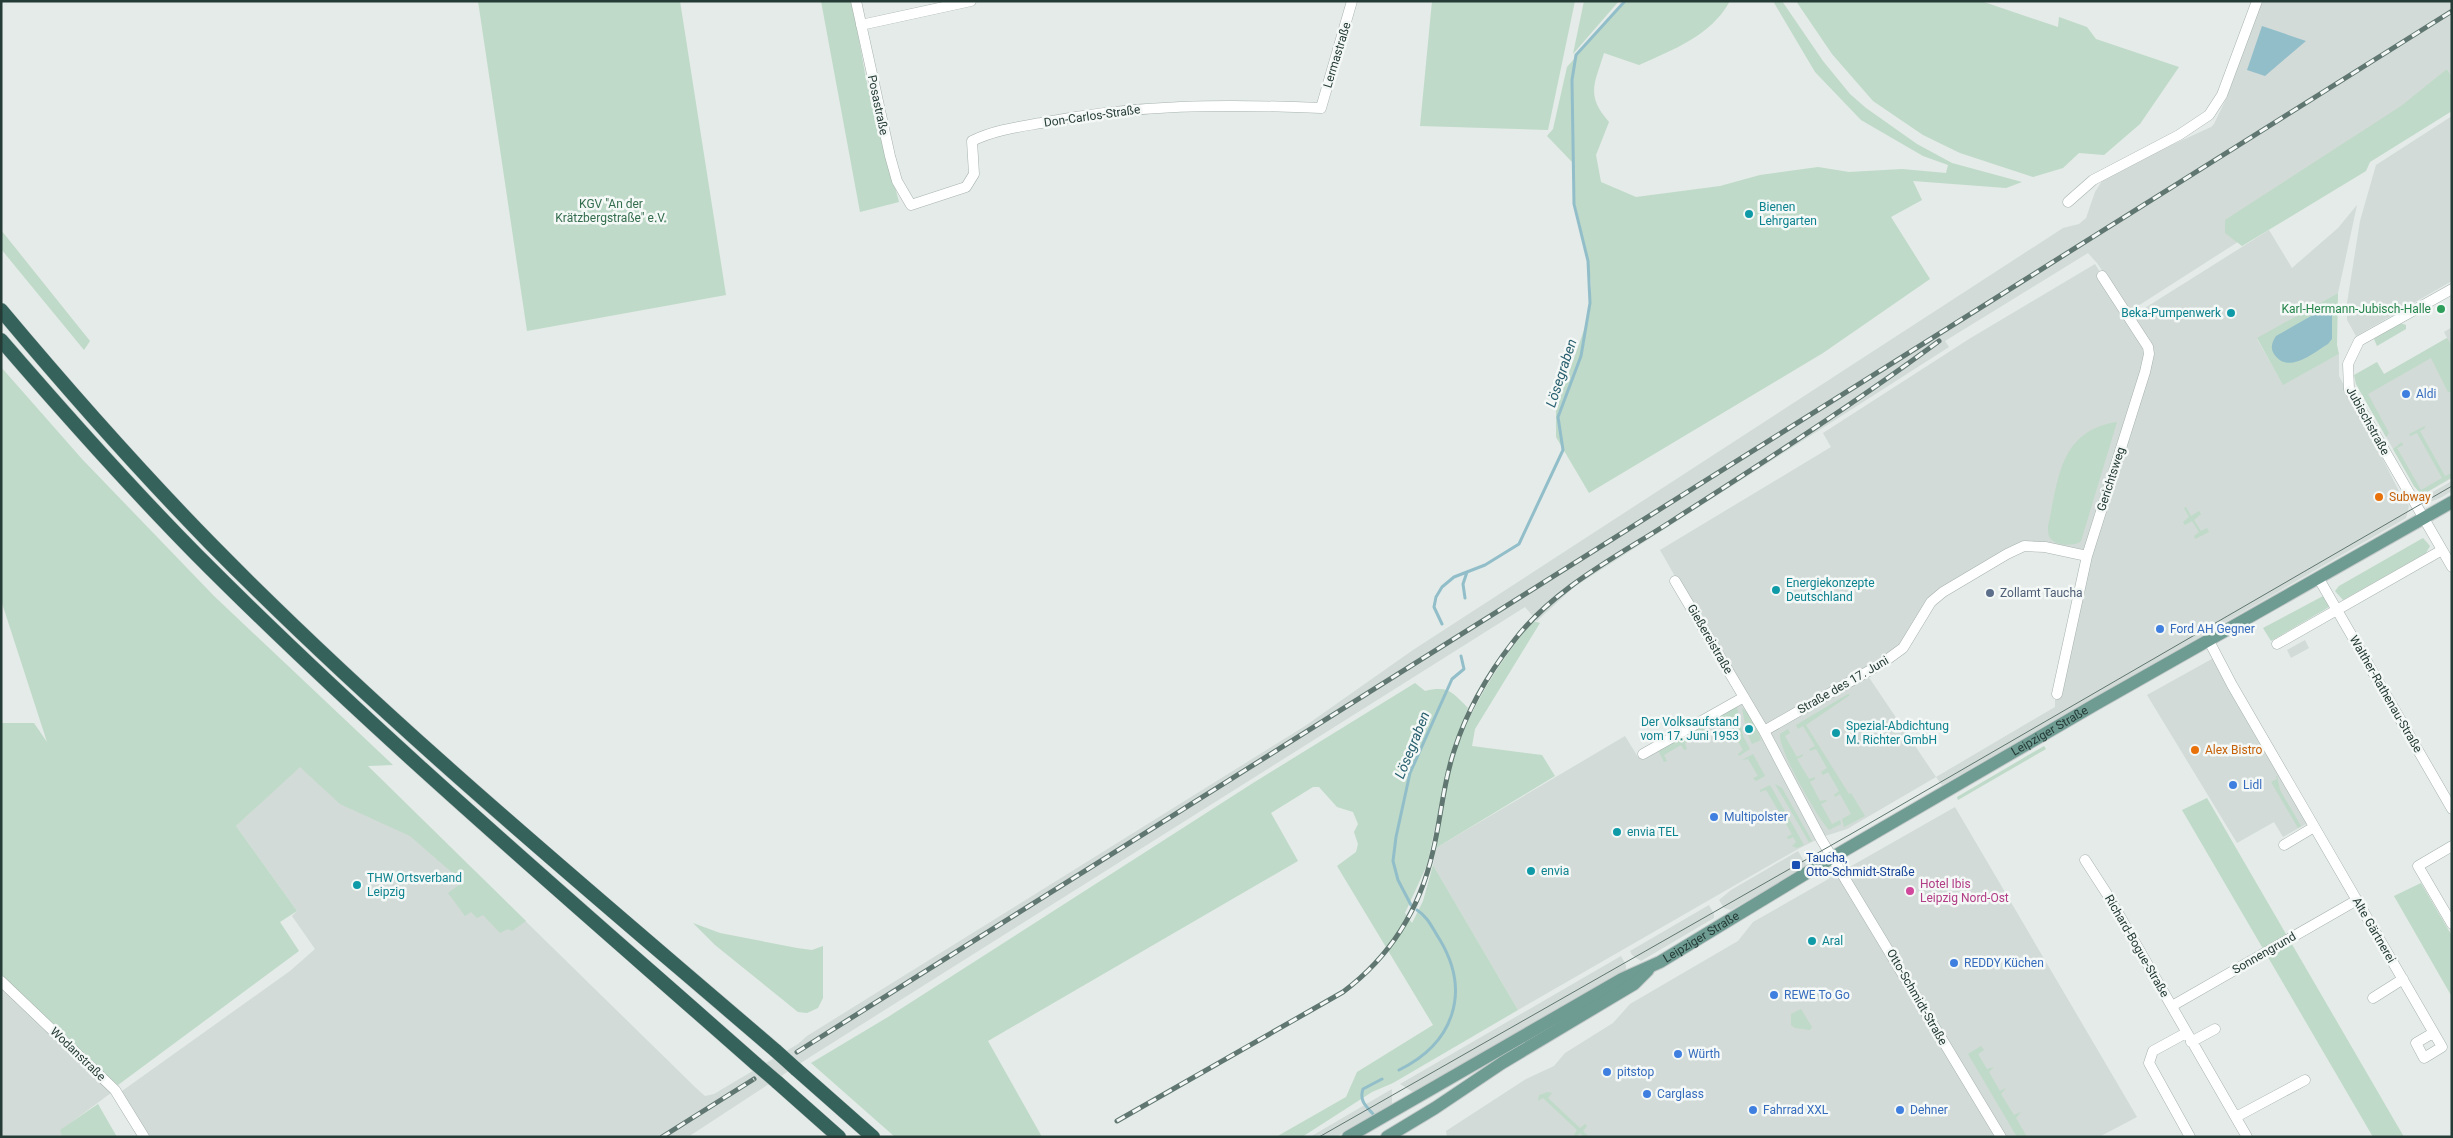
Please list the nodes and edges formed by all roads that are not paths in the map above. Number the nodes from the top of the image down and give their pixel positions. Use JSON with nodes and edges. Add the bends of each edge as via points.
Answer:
{"nodes":[{"id":1,"x":856,"y":1,"type":"edge"},
{"id":2,"x":970,"y":1,"type":"edge"},
{"id":3,"x":1352,"y":1,"type":"edge"},
{"id":4,"x":2257,"y":1,"type":"edge"},
{"id":5,"x":861,"y":25,"type":"junction"},
{"id":6,"x":1321,"y":108,"type":"joint"},
{"id":7,"x":2068,"y":202,"type":"dead end"},
{"id":8,"x":911,"y":204,"type":"joint"},
{"id":9,"x":2102,"y":276,"type":"dead end"},
{"id":10,"x":2452,"y":289,"type":"edge"},
{"id":11,"x":1,"y":310,"type":"edge"},
{"id":12,"x":1,"y":340,"type":"edge"},
{"id":13,"x":2452,"y":502,"type":"edge"},
{"id":14,"x":2424,"y":518,"type":"junction"},
{"id":15,"x":2442,"y":550,"type":"junction"},
{"id":16,"x":2086,"y":556,"type":"junction"},
{"id":17,"x":2452,"y":567,"type":"edge"},
{"id":18,"x":2319,"y":579,"type":"junction"},
{"id":19,"x":1675,"y":581,"type":"dead end"},
{"id":20,"x":2337,"y":608,"type":"junction"},
{"id":21,"x":2210,"y":641,"type":"junction"},
{"id":22,"x":2277,"y":644,"type":"dead end"},
{"id":23,"x":2057,"y":694,"type":"dead end"},
{"id":24,"x":1744,"y":697,"type":"junction"},
{"id":25,"x":1764,"y":731,"type":"junction"},
{"id":26,"x":1643,"y":754,"type":"dead end"},
{"id":27,"x":2452,"y":809,"type":"edge"},
{"id":28,"x":2314,"y":827,"type":"junction"},
{"id":29,"x":2284,"y":845,"type":"dead end"},
{"id":30,"x":2452,"y":846,"type":"edge"},
{"id":31,"x":1833,"y":858,"type":"junction"},
{"id":32,"x":2084,"y":860,"type":"dead end"},
{"id":33,"x":2357,"y":900,"type":"junction"},
{"id":34,"x":2452,"y":924,"type":"edge"},
{"id":35,"x":1652,"y":967,"type":"junction"},
{"id":36,"x":2403,"y":980,"type":"junction"},
{"id":37,"x":1,"y":981,"type":"edge"},
{"id":38,"x":2373,"y":998,"type":"dead end"},
{"id":39,"x":2172,"y":1006,"type":"junction"},
{"id":40,"x":2215,"y":1029,"type":"dead end"},
{"id":41,"x":2433,"y":1033,"type":"dead end"},
{"id":42,"x":2189,"y":1037,"type":"junction"},
{"id":43,"x":2305,"y":1080,"type":"dead end"},
{"id":44,"x":2236,"y":1117,"type":"junction"},
{"id":45,"x":144,"y":1137,"type":"edge"},
{"id":46,"x":839,"y":1137,"type":"edge"},
{"id":47,"x":873,"y":1137,"type":"edge"},
{"id":48,"x":1348,"y":1137,"type":"edge"},
{"id":49,"x":1387,"y":1137,"type":"edge"},
{"id":50,"x":2001,"y":1137,"type":"edge"},
{"id":51,"x":2190,"y":1137,"type":"edge"},
{"id":52,"x":2246,"y":1137,"type":"edge"}],
"edges":[{"from":1,"to":5,"type":"street","name":"Posastraße"},
{"from":2,"to":5,"type":"street"},
{"from":3,"to":6,"type":"street","name":"Lermastraße"},
{"from":4,"to":7,"type":"street","via":[[2222,95],[2209,115],[2179,135],[2093,180]]},
{"from":5,"to":8,"type":"street","name":"Posastraße","via":[[890,156],[897,181]]},
{"from":6,"to":8,"type":"street","name":"Don-Carlos-Straße","via":[[1186,105],[1064,118],[987,133],[972,141],[974,174],[966,186]]},
{"from":9,"to":16,"type":"street","name":"Gerichtsweg","via":[[2148,347],[2149,354]]},
{"from":10,"to":14,"type":"street","name":"Jubischstraße","via":[[2359,341],[2348,364],[2348,389]]},
{"from":11,"to":47,"type":"highway","bridge":true,"via":[[98,425],[210,543],[334,663],[509,821]]},
{"from":12,"to":46,"type":"highway","bridge":true,"via":[[83,434],[196,553],[320,674],[430,776]]},
{"from":13,"to":14,"type":"main road","name":"Leipziger Straße"},
{"from":14,"to":15,"type":"street","name":"Jubischstraße"},
{"from":14,"to":18,"type":"main road","name":"Leipziger Straße"},
{"from":15,"to":17,"type":"street","name":"Jubischstraße"},
{"from":15,"to":20,"type":"street"},
{"from":16,"to":23,"type":"street","name":"Gerichtsweg"},
{"from":16,"to":25,"type":"street","name":"Straße des 17. Juni","via":[[2024,546],[2007,554],[1933,600],[1903,648]]},
{"from":18,"to":20,"type":"street","name":"Walther-Rathenau-Straße"},
{"from":18,"to":21,"type":"main road","name":"Leipziger Straße"},
{"from":19,"to":24,"type":"street","name":"Gießereistraße"},
{"from":20,"to":22,"type":"street"},
{"from":20,"to":27,"type":"street","name":"Walther-Rathenau-Straße"},
{"from":21,"to":28,"type":"street","name":"Alte Gärtnerei"},
{"from":21,"to":31,"type":"main road","name":"Leipziger Straße"},
{"from":24,"to":25,"type":"street","name":"Gießereistraße"},
{"from":24,"to":26,"type":"street"},
{"from":25,"to":31,"type":"street"},
{"from":28,"to":29,"type":"street"},
{"from":28,"to":33,"type":"street","name":"Alte Gärtnerei"},
{"from":30,"to":34,"type":"street","via":[[2418,866]]},
{"from":31,"to":35,"type":"main road","name":"Leipziger Straße"},
{"from":31,"to":50,"type":"street","name":"Otto-Schmidt-Straße"},
{"from":32,"to":39,"type":"street","name":"Richard-Bogue-Straße"},
{"from":33,"to":36,"type":"street","name":"Alte Gärtnerei"},
{"from":33,"to":39,"type":"street","name":"Sonnengrund"},
{"from":35,"to":48,"type":"main road","name":"Leipziger Straße","via":[[1622,979]]},
{"from":35,"to":49,"type":"main road","name":"Leipziger Straße","via":[[1634,984]]},
{"from":36,"to":38,"type":"street"},
{"from":36,"to":41,"type":"street","name":"Alte Gärtnerei"},
{"from":37,"to":45,"type":"street","name":"Wodanstraße","via":[[115,1090]]},
{"from":39,"to":42,"type":"street","name":"Richard-Bogue-Straße"},
{"from":40,"to":42,"type":"street"},
{"from":42,"to":44,"type":"street","name":"Richard-Bogue-Straße"},
{"from":42,"to":51,"type":"street","via":[[2152,1051],[2149,1063]]},
{"from":43,"to":44,"type":"street"},
{"from":44,"to":52,"type":"street","name":"Richard-Bogue-Straße"}]}
